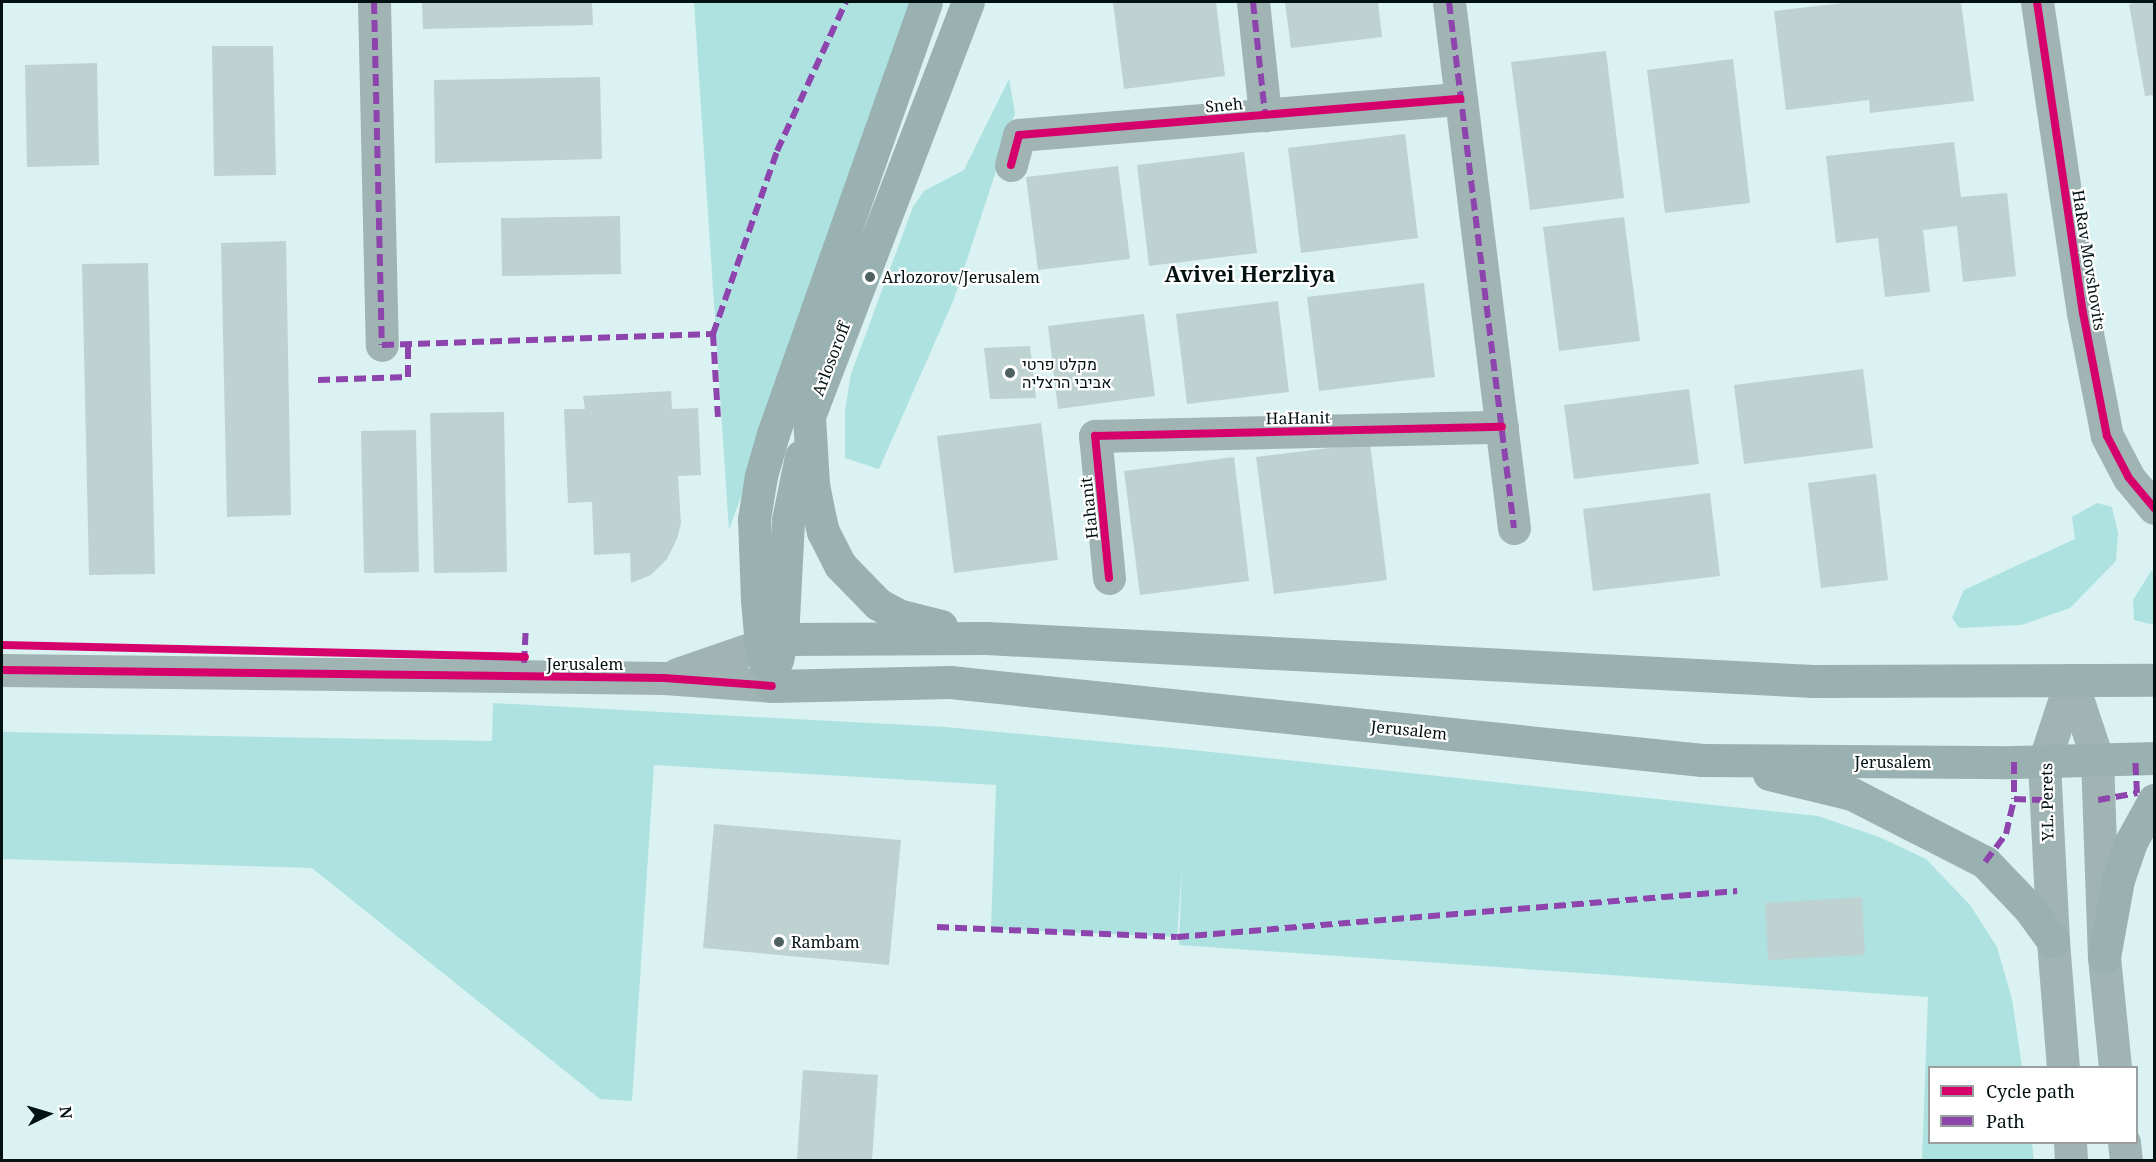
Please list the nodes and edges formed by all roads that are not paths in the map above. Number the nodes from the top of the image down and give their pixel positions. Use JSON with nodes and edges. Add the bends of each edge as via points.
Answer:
{"nodes":[{"id":1,"x":374,"y":2,"type":"edge"},
{"id":2,"x":926,"y":2,"type":"edge"},
{"id":3,"x":968,"y":2,"type":"edge"},
{"id":4,"x":1253,"y":2,"type":"edge"},
{"id":5,"x":1449,"y":2,"type":"edge"},
{"id":6,"x":2037,"y":2,"type":"edge"},
{"id":7,"x":1461,"y":99,"type":"junction"},
{"id":8,"x":1265,"y":115,"type":"junction"},
{"id":9,"x":1011,"y":165,"type":"dead end"},
{"id":10,"x":382,"y":345,"type":"dead end"},
{"id":11,"x":809,"y":416,"type":"junction"},
{"id":12,"x":1502,"y":427,"type":"junction"},
{"id":13,"x":1095,"y":436,"type":"joint"},
{"id":14,"x":2154,"y":508,"type":"edge"},
{"id":15,"x":1514,"y":528,"type":"dead end"},
{"id":16,"x":1109,"y":578,"type":"dead end"},
{"id":17,"x":986,"y":638,"type":"junction"},
{"id":18,"x":771,"y":642,"type":"junction"},
{"id":19,"x":2,"y":670,"type":"edge"},
{"id":20,"x":664,"y":678,"type":"junction"},
{"id":21,"x":2071,"y":680,"type":"junction"},
{"id":22,"x":2154,"y":680,"type":"edge"},
{"id":23,"x":772,"y":686,"type":"junction"},
{"id":24,"x":2097,"y":758,"type":"junction"},
{"id":25,"x":2154,"y":758,"type":"edge"},
{"id":26,"x":1702,"y":760,"type":"junction"},
{"id":27,"x":2044,"y":762,"type":"junction"},
{"id":28,"x":2154,"y":800,"type":"edge"},
{"id":29,"x":2053,"y":941,"type":"junction"},
{"id":30,"x":2104,"y":957,"type":"junction"},
{"id":31,"x":2063,"y":1066,"type":"edge"},
{"id":32,"x":2115,"y":1066,"type":"edge"},
{"id":33,"x":2070,"y":1144,"type":"edge"},
{"id":34,"x":2124,"y":1144,"type":"edge"},
{"id":35,"x":2071,"y":1161,"type":"edge"},
{"id":36,"x":2126,"y":1161,"type":"edge"}],
"edges":[{"from":1,"to":10,"type":"street"},
{"from":2,"to":18,"type":"main road","name":"Arlosoroff","via":[[761,476],[754,519]]},
{"from":3,"to":11,"type":"main road","name":"Arlosoroff"},
{"from":4,"to":8,"type":"street","name":"Sneh"},
{"from":5,"to":7,"type":"street"},
{"from":6,"to":14,"type":"street","name":"HaRav Movshovits","via":[[2083,313],[2107,436],[2129,478]]},
{"from":7,"to":8,"type":"street","name":"Sneh"},
{"from":7,"to":12,"type":"street"},
{"from":8,"to":9,"type":"street","name":"Sneh","via":[[1019,135]]},
{"from":11,"to":17,"type":"main road","name":"Arlosoroff","via":[[818,510],[823,532],[840,565],[878,604],[898,615]]},
{"from":11,"to":18,"type":"main road","via":[[788,520]]},
{"from":12,"to":13,"type":"street","name":"HaHanit"},
{"from":12,"to":15,"type":"street"},
{"from":13,"to":16,"type":"street","name":"Hahanit"},
{"from":17,"to":18,"type":"main road"},
{"from":17,"to":21,"type":"main road","via":[[1813,681]]},
{"from":18,"to":20,"type":"street","name":"Jerusalem"},
{"from":18,"to":23,"type":"main road"},
{"from":19,"to":20,"type":"street","name":"Jerusalem"},
{"from":20,"to":23,"type":"street","name":"Jerusalem"},
{"from":21,"to":22,"type":"main road"},
{"from":21,"to":24,"type":"street"},
{"from":21,"to":27,"type":"street","name":"Y.L. Perets"},
{"from":23,"to":26,"type":"main road","name":"Jerusalem","via":[[950,682]]},
{"from":24,"to":25,"type":"main road","name":"Jerusalem"},
{"from":24,"to":27,"type":"main road","name":"Jerusalem"},
{"from":24,"to":30,"type":"street"},
{"from":26,"to":27,"type":"main road","name":"Jerusalem"},
{"from":26,"to":29,"type":"main road","via":[[1852,794],[1915,825],[1985,862],[2029,908]]},
{"from":27,"to":29,"type":"street","name":"Y.L. Perets"},
{"from":28,"to":30,"type":"main road","via":[[2131,842],[2118,879]]},
{"from":29,"to":31,"type":"street","name":"Y.L. Perets"},
{"from":30,"to":32,"type":"street"},
{"from":33,"to":35,"type":"street"},
{"from":34,"to":36,"type":"street"}]}
